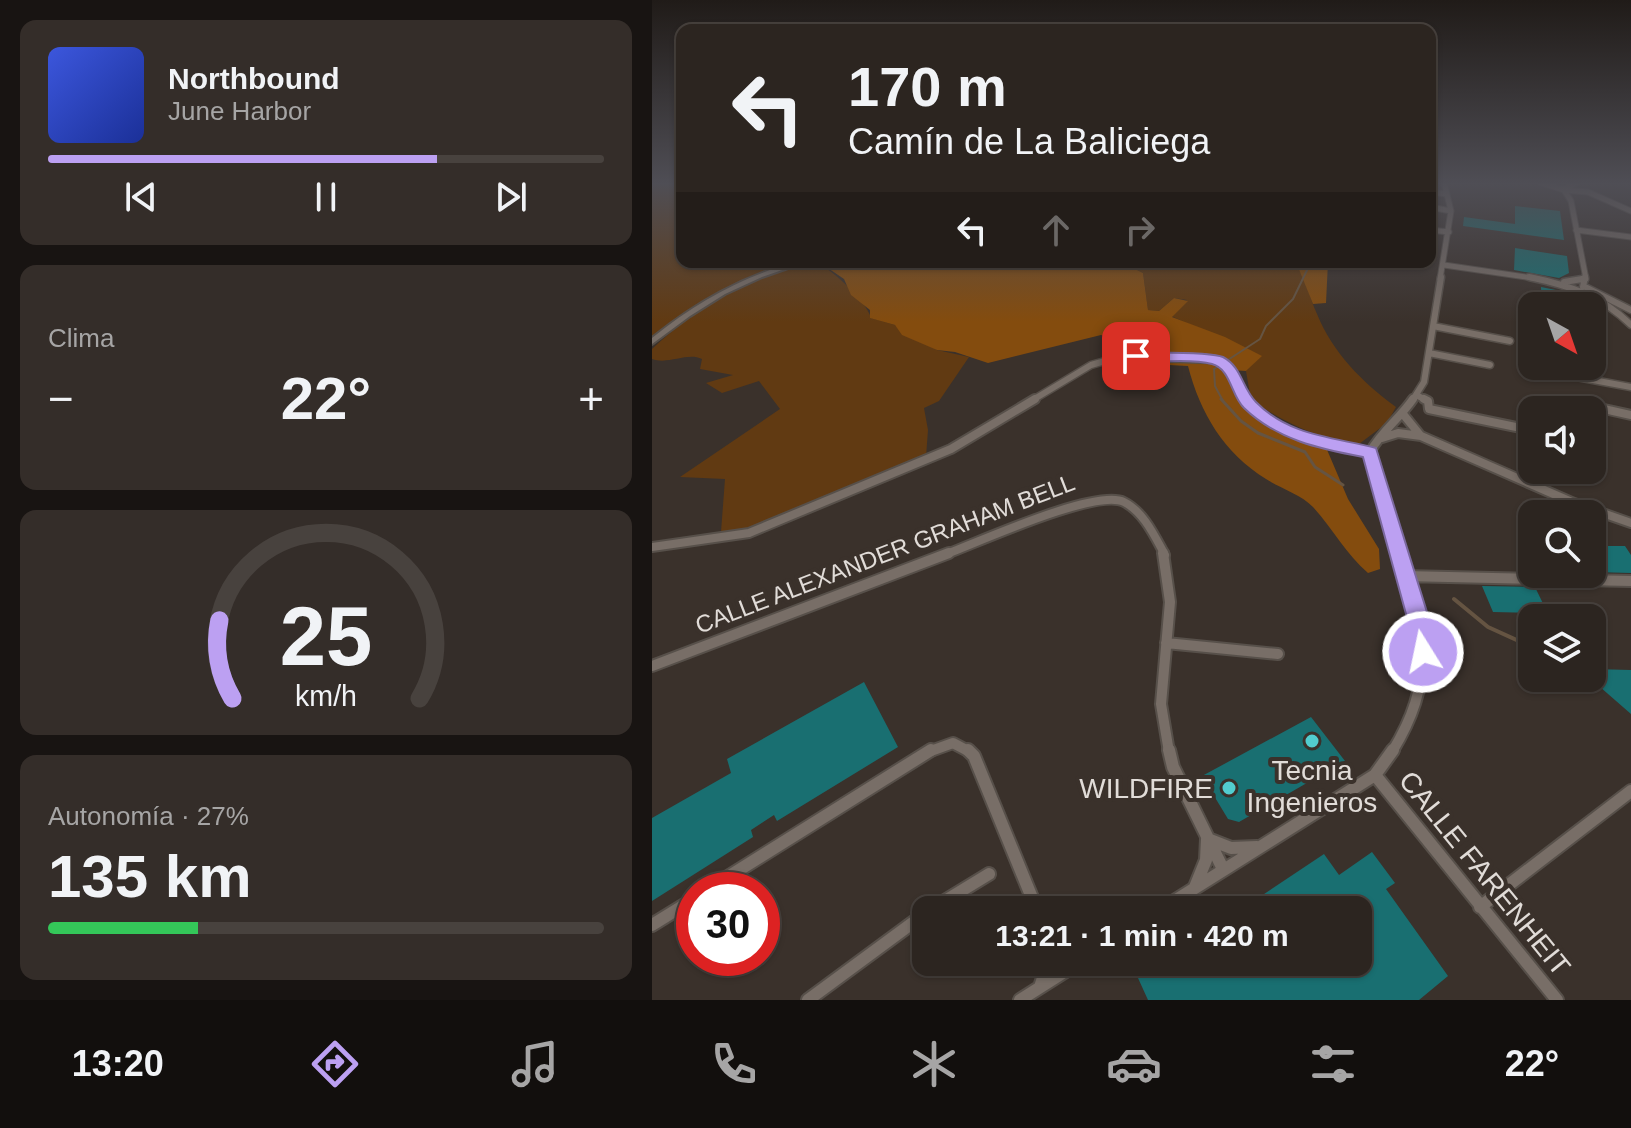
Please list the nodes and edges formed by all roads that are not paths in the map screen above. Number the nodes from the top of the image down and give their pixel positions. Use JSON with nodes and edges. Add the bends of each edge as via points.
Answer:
{"nodes":[{"id":1,"x":1449,"y":229,"type":"edge"},
{"id":2,"x":1576,"y":230,"type":"joint"},
{"id":3,"x":1436,"y":231,"type":"edge"},
{"id":4,"x":1449,"y":232,"type":"junction"},
{"id":5,"x":1631,"y":237,"type":"edge"},
{"id":6,"x":1446,"y":252,"type":"junction"},
{"id":7,"x":1444,"y":265,"type":"junction"},
{"id":8,"x":782,"y":268,"type":"edge"},
{"id":9,"x":1477,"y":271,"type":"junction"},
{"id":10,"x":1441,"y":280,"type":"junction"},
{"id":11,"x":1561,"y":283,"type":"junction"},
{"id":12,"x":1584,"y":283,"type":"junction"},
{"id":13,"x":1628,"y":314,"type":"edge"},
{"id":14,"x":1631,"y":325,"type":"edge"},
{"id":15,"x":1433,"y":326,"type":"junction"},
{"id":16,"x":1510,"y":341,"type":"dead end"},
{"id":17,"x":652,"y":342,"type":"edge"},
{"id":18,"x":1429,"y":353,"type":"junction"},
{"id":19,"x":1490,"y":365,"type":"dead end"},
{"id":20,"x":1593,"y":380,"type":"edge"},
{"id":21,"x":1631,"y":387,"type":"edge"},
{"id":22,"x":1416,"y":395,"type":"junction"},
{"id":23,"x":1606,"y":410,"type":"edge"},
{"id":24,"x":1403,"y":414,"type":"junction"},
{"id":25,"x":1630,"y":417,"type":"edge"},
{"id":26,"x":1518,"y":427,"type":"edge"},
{"id":27,"x":1421,"y":436,"type":"junction"},
{"id":28,"x":1377,"y":439,"type":"junction"},
{"id":29,"x":1370,"y":452,"type":"junction"},
{"id":30,"x":1631,"y":523,"type":"edge"},
{"id":31,"x":652,"y":547,"type":"edge"},
{"id":32,"x":1404,"y":576,"type":"junction"},
{"id":33,"x":1631,"y":581,"type":"edge"},
{"id":34,"x":1166,"y":643,"type":"junction"},
{"id":35,"x":1278,"y":654,"type":"dead end"},
{"id":36,"x":652,"y":666,"type":"edge"},
{"id":37,"x":1375,"y":775,"type":"junction"},
{"id":38,"x":1631,"y":791,"type":"edge"},
{"id":39,"x":1207,"y":838,"type":"junction"},
{"id":40,"x":1261,"y":847,"type":"junction"},
{"id":41,"x":1223,"y":869,"type":"junction"},
{"id":42,"x":736,"y":872,"type":"edge"},
{"id":43,"x":989,"y":874,"type":"dead end"},
{"id":44,"x":1195,"y":888,"type":"junction"},
{"id":45,"x":954,"y":896,"type":"edge"},
{"id":46,"x":1031,"y":896,"type":"edge"},
{"id":47,"x":1182,"y":896,"type":"edge"},
{"id":48,"x":1480,"y":907,"type":"junction"},
{"id":49,"x":676,"y":910,"type":"edge"},
{"id":50,"x":912,"y":924,"type":"edge"},
{"id":51,"x":652,"y":925,"type":"edge"},
{"id":52,"x":1044,"y":976,"type":"edge"},
{"id":53,"x":1058,"y":976,"type":"edge"},
{"id":54,"x":1040,"y":987,"type":"junction"},
{"id":55,"x":808,"y":1000,"type":"edge"},
{"id":56,"x":1020,"y":1000,"type":"edge"},
{"id":57,"x":1557,"y":1000,"type":"edge"}],
"edges":[{"from":1,"to":4,"type":"street"},
{"from":2,"to":5,"type":"street"},
{"from":2,"to":12,"type":"street"},
{"from":3,"to":4,"type":"street"},
{"from":4,"to":6,"type":"street"},
{"from":6,"to":7,"type":"street"},
{"from":6,"to":9,"type":"street"},
{"from":7,"to":9,"type":"street"},
{"from":7,"to":10,"type":"street"},
{"from":8,"to":17,"type":"street","via":[[711,296]]},
{"from":9,"to":10,"type":"street","via":[[1456,271]]},
{"from":9,"to":11,"type":"street"},
{"from":10,"to":15,"type":"street"},
{"from":11,"to":12,"type":"street"},
{"from":11,"to":12,"type":"street"},
{"from":12,"to":13,"type":"street"},
{"from":12,"to":13,"type":"street"},
{"from":13,"to":14,"type":"street"},
{"from":15,"to":16,"type":"street"},
{"from":15,"to":18,"type":"street"},
{"from":18,"to":19,"type":"street"},
{"from":18,"to":22,"type":"street"},
{"from":20,"to":21,"type":"street"},
{"from":22,"to":24,"type":"street"},
{"from":22,"to":26,"type":"street","via":[[1428,401],[1429,409]]},
{"from":23,"to":25,"type":"street"},
{"from":24,"to":27,"type":"street"},
{"from":24,"to":28,"type":"street"},
{"from":27,"to":28,"type":"street","via":[[1398,433]]},
{"from":27,"to":30,"type":"street"},
{"from":28,"to":29,"type":"street"},
{"from":29,"to":31,"type":"street","via":[[1290,433],[1248,404],[1227,365],[1217,360],[1103,359],[926,460],[749,533]]},
{"from":29,"to":32,"type":"street"},
{"from":32,"to":33,"type":"street"},
{"from":32,"to":37,"type":"street","via":[[1420,625],[1423,680],[1394,749]]},
{"from":34,"to":35,"type":"street"},
{"from":34,"to":36,"type":"street","name":"CALLE ALEXANDER GRAHAM BELL","via":[[1166,558],[1132,507],[1104,498]]},
{"from":34,"to":39,"type":"street","name":"CALLE ALEXANDER GRAHAM BELL","via":[[1161,704],[1167,744]]},
{"from":37,"to":40,"type":"street"},
{"from":37,"to":48,"type":"street","name":"CALLE FARENHEIT"},
{"from":38,"to":48,"type":"street"},
{"from":39,"to":40,"type":"street","via":[[1231,848]]},
{"from":39,"to":41,"type":"street","name":"CALLE ALEXANDER GRAHAM BELL"},
{"from":39,"to":44,"type":"street","via":[[1206,860]]},
{"from":40,"to":41,"type":"street"},
{"from":41,"to":44,"type":"street"},
{"from":42,"to":46,"type":"street","via":[[951,741],[966,746],[974,756]]},
{"from":43,"to":45,"type":"street"},
{"from":44,"to":47,"type":"street"},
{"from":48,"to":57,"type":"street","name":"CALLE FARENHEIT"},
{"from":49,"to":51,"type":"street"},
{"from":50,"to":55,"type":"street"},
{"from":52,"to":54,"type":"street"},
{"from":53,"to":54,"type":"street"},
{"from":54,"to":56,"type":"street"}]}
